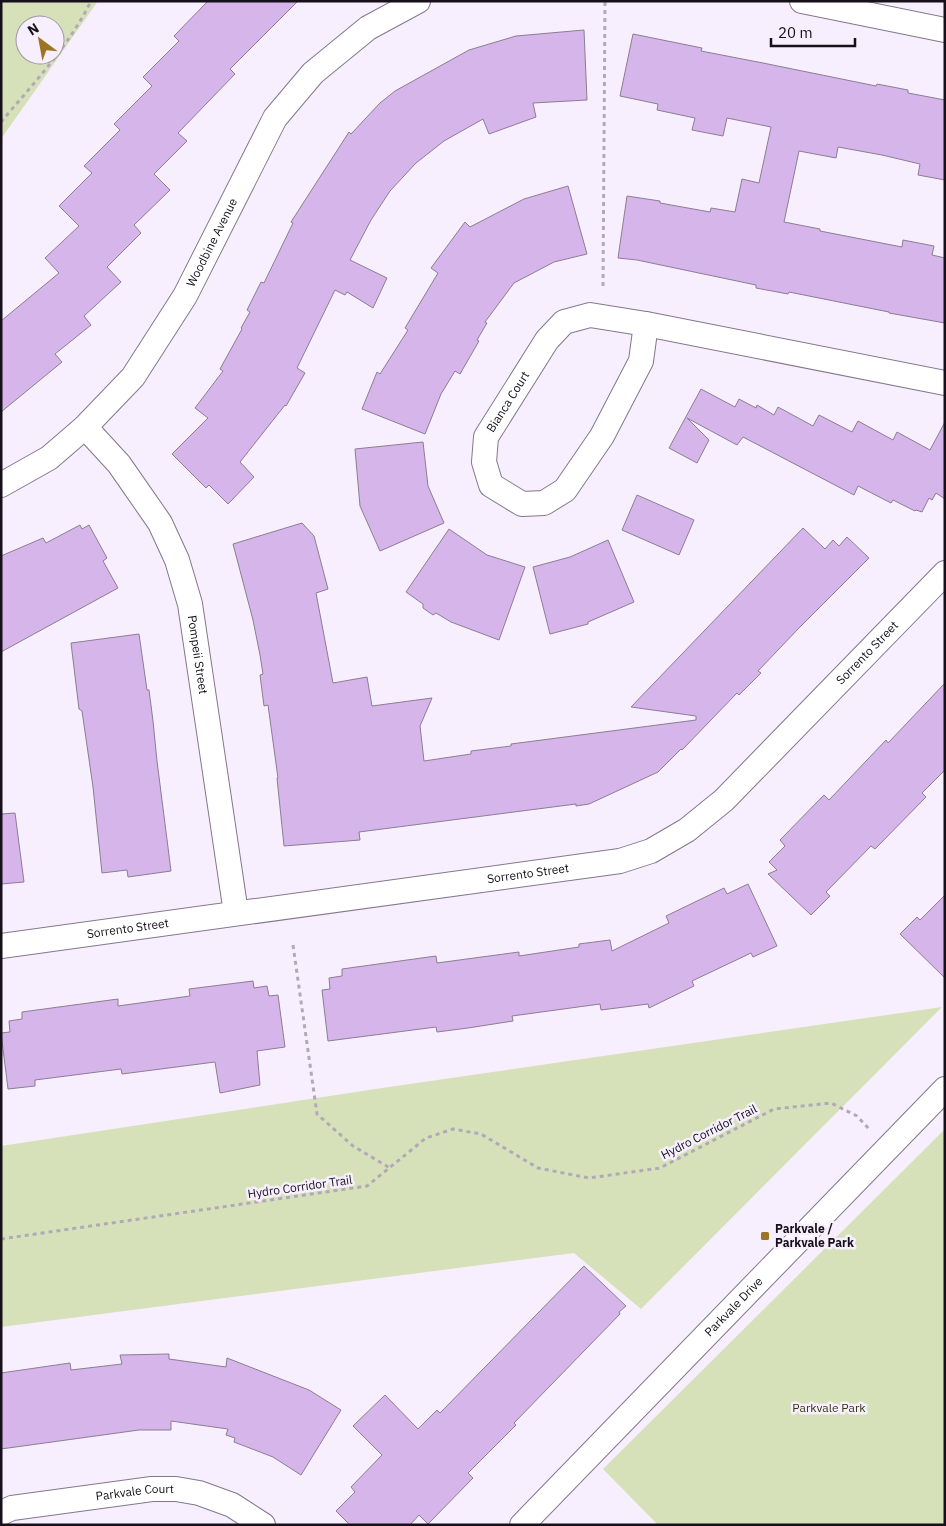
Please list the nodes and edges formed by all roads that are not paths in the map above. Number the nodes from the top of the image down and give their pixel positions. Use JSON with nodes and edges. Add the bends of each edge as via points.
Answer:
{"nodes":[{"id":1,"x":418,"y":1,"type":"edge"},
{"id":2,"x":802,"y":1,"type":"edge"},
{"id":3,"x":945,"y":30,"type":"edge"},
{"id":4,"x":646,"y":324,"type":"junction"},
{"id":5,"x":945,"y":383,"type":"edge"},
{"id":6,"x":85,"y":427,"type":"junction"},
{"id":7,"x":1,"y":485,"type":"edge"},
{"id":8,"x":945,"y":573,"type":"edge"},
{"id":9,"x":236,"y":913,"type":"junction"},
{"id":10,"x":1,"y":946,"type":"edge"},
{"id":11,"x":945,"y":1089,"type":"edge"},
{"id":12,"x":1,"y":1513,"type":"edge"},
{"id":13,"x":263,"y":1525,"type":"edge"},
{"id":14,"x":522,"y":1525,"type":"edge"}],
"edges":[{"from":1,"to":6,"type":"street","name":"Woodbine Avenue","via":[[368,28],[320,67],[275,118],[184,296],[133,376]]},
{"from":2,"to":3,"type":"street"},
{"from":4,"to":4,"type":"street","name":"Bianca Court","via":[[590,315],[564,322],[552,334],[486,437],[484,462],[491,485],[522,504],[544,503],[565,490],[602,436],[641,361]]},
{"from":4,"to":5,"type":"street","name":"Bianca Court"},
{"from":6,"to":7,"type":"street","name":"Woodbine Avenue","via":[[49,458]]},
{"from":6,"to":9,"type":"street","name":"Pompeii Street","via":[[119,464],[160,523],[177,560],[190,604]]},
{"from":8,"to":9,"type":"street","name":"Sorrento Street","via":[[724,800],[687,830],[651,851],[620,861]]},
{"from":9,"to":10,"type":"street","name":"Sorrento Street"},
{"from":11,"to":14,"type":"street","name":"Parkvale Drive"},
{"from":12,"to":13,"type":"street","name":"Parkvale Court","via":[[12,1508],[152,1489],[176,1489],[232,1505]]}]}
